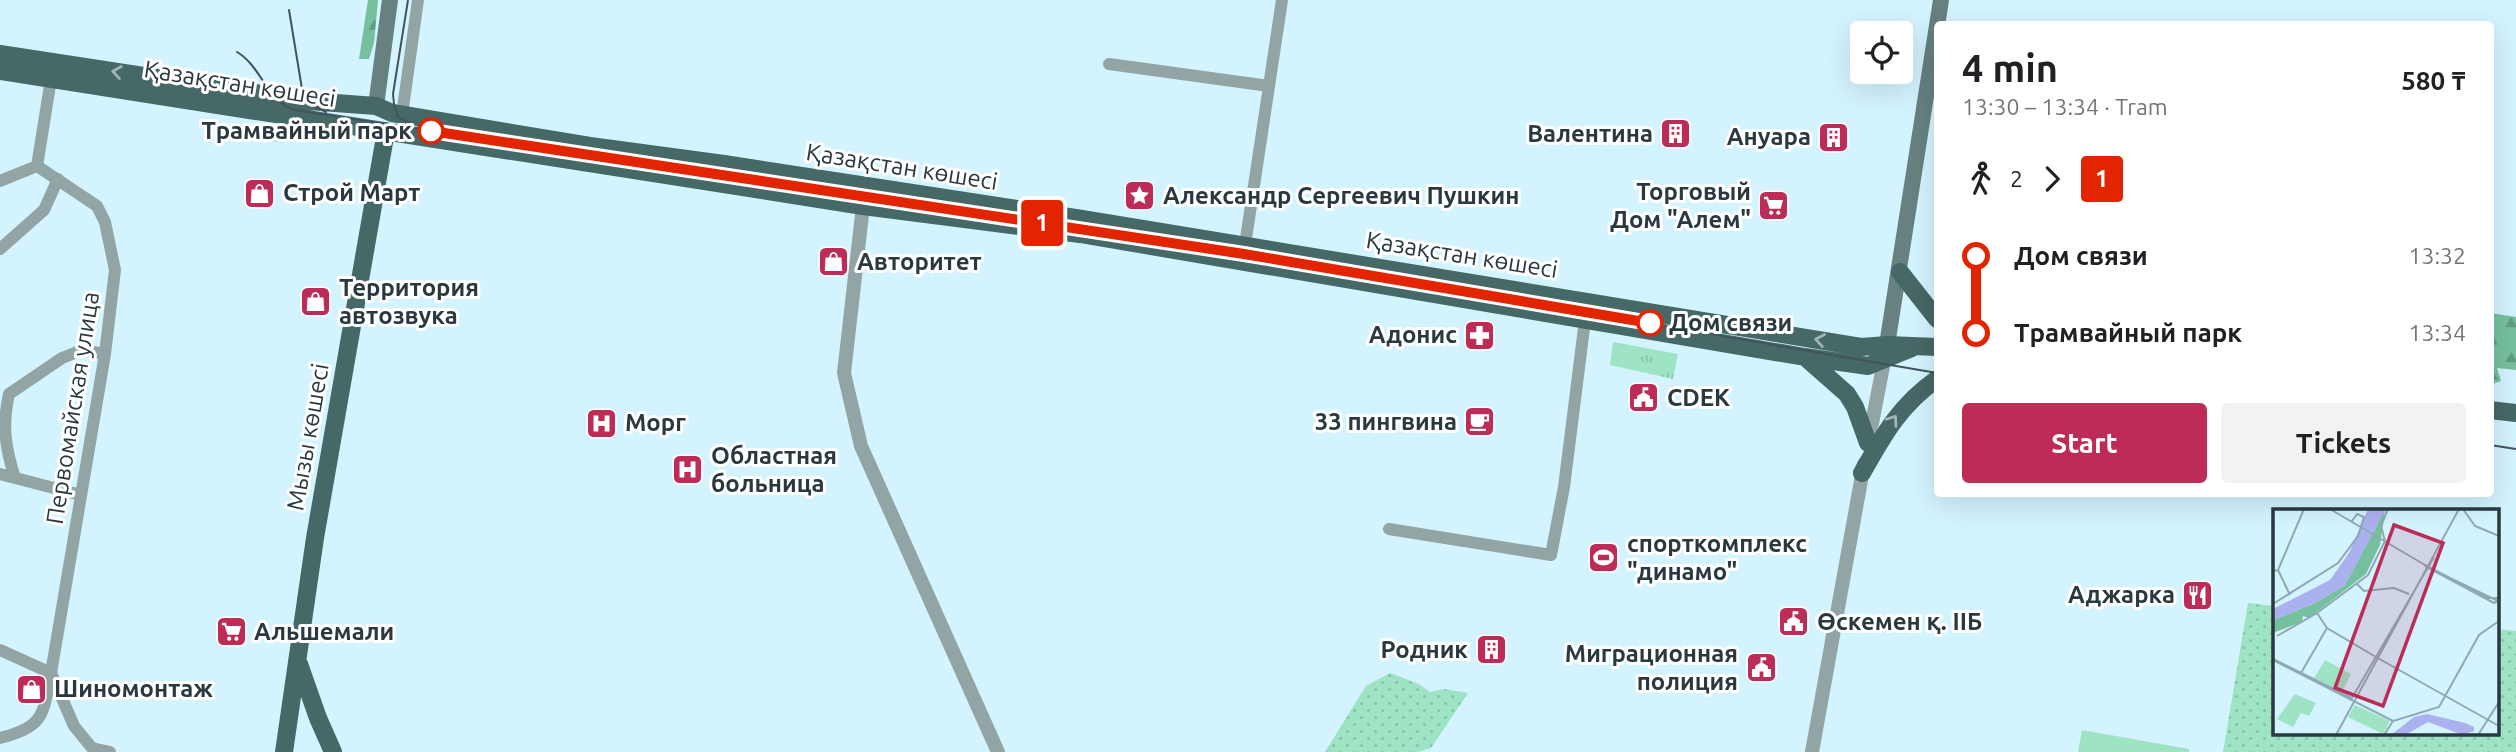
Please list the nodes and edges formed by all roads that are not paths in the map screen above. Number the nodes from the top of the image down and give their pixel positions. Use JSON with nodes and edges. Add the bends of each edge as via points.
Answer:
{"nodes":[{"id":1,"x":390,"y":0,"type":"edge"},
{"id":2,"x":418,"y":0,"type":"edge"},
{"id":3,"x":1282,"y":0,"type":"edge"},
{"id":4,"x":1941,"y":0,"type":"edge"},
{"id":5,"x":1938,"y":21,"type":"edge"},
{"id":6,"x":1934,"y":47,"type":"edge"},
{"id":7,"x":0,"y":54,"type":"edge"},
{"id":8,"x":63,"y":63,"type":"junction"},
{"id":9,"x":1109,"y":64,"type":"dead end"},
{"id":10,"x":0,"y":71,"type":"edge"},
{"id":11,"x":51,"y":79,"type":"junction"},
{"id":12,"x":1269,"y":86,"type":"junction"},
{"id":13,"x":211,"y":95,"type":"junction"},
{"id":14,"x":376,"y":106,"type":"junction"},
{"id":15,"x":402,"y":115,"type":"junction"},
{"id":16,"x":354,"y":126,"type":"junction"},
{"id":17,"x":386,"y":131,"type":"junction"},
{"id":18,"x":418,"y":136,"type":"junction"},
{"id":19,"x":588,"y":154,"type":"junction"},
{"id":20,"x":380,"y":162,"type":"junction"},
{"id":21,"x":37,"y":166,"type":"junction"},
{"id":22,"x":58,"y":179,"type":"junction"},
{"id":23,"x":0,"y":181,"type":"edge"},
{"id":24,"x":865,"y":186,"type":"junction"},
{"id":25,"x":863,"y":206,"type":"junction"},
{"id":26,"x":0,"y":249,"type":"edge"},
{"id":27,"x":1243,"y":254,"type":"junction"},
{"id":28,"x":1354,"y":263,"type":"junction"},
{"id":29,"x":1901,"y":266,"type":"junction"},
{"id":30,"x":1350,"y":281,"type":"junction"},
{"id":31,"x":1588,"y":301,"type":"junction"},
{"id":32,"x":1934,"y":315,"type":"edge"},
{"id":33,"x":1585,"y":320,"type":"junction"},
{"id":34,"x":1929,"y":346,"type":"edge"},
{"id":35,"x":1886,"y":353,"type":"junction"},
{"id":36,"x":106,"y":354,"type":"junction"},
{"id":37,"x":1805,"y":357,"type":"junction"},
{"id":38,"x":1934,"y":381,"type":"edge"},
{"id":39,"x":2494,"y":410,"type":"edge"},
{"id":40,"x":2516,"y":413,"type":"edge"},
{"id":41,"x":1868,"y":443,"type":"junction"},
{"id":42,"x":1863,"y":473,"type":"junction"},
{"id":43,"x":0,"y":474,"type":"edge"},
{"id":44,"x":15,"y":478,"type":"junction"},
{"id":45,"x":81,"y":495,"type":"junction"},
{"id":46,"x":1389,"y":529,"type":"dead end"},
{"id":47,"x":0,"y":650,"type":"edge"},
{"id":48,"x":298,"y":660,"type":"junction"},
{"id":49,"x":51,"y":673,"type":"junction"},
{"id":50,"x":0,"y":738,"type":"edge"},
{"id":51,"x":110,"y":752,"type":"edge"},
{"id":52,"x":284,"y":752,"type":"edge"},
{"id":53,"x":333,"y":752,"type":"edge"},
{"id":54,"x":998,"y":752,"type":"edge"},
{"id":55,"x":1812,"y":752,"type":"edge"}],
"edges":[{"from":1,"to":14,"type":"main road"},
{"from":2,"to":15,"type":"street"},
{"from":3,"to":12,"type":"street"},
{"from":4,"to":5,"type":"main road"},
{"from":6,"to":29,"type":"main road"},
{"from":7,"to":8,"type":"main road","name":"Қазақстан көшесі"},
{"from":8,"to":11,"type":"main road"},
{"from":13,"to":8,"type":"main road","name":"Қазақстан көшесі","one_way":true},
{"from":9,"to":12,"type":"street"},
{"from":10,"to":11,"type":"main road","name":"Қазақстан көшесі"},
{"from":11,"to":13,"type":"main road","name":"Қазақстан көшесі"},
{"from":11,"to":21,"type":"street"},
{"from":12,"to":27,"type":"street"},
{"from":13,"to":14,"type":"main road","name":"Қазақстан көшесі"},
{"from":13,"to":16,"type":"main road","name":"Қазақстан көшесі"},
{"from":14,"to":15,"type":"main road","name":"Қазақстан көшесі"},
{"from":14,"to":17,"type":"main road"},
{"from":15,"to":19,"type":"main road","name":"Қазақстан көшесі"},
{"from":16,"to":17,"type":"main road","name":"Қазақстан көшесі"},
{"from":16,"to":20,"type":"main road","via":[[373,144]]},
{"from":17,"to":18,"type":"main road","name":"Қазақстан көшесі"},
{"from":17,"to":20,"type":"main road","name":"Мызы көшесі"},
{"from":18,"to":19,"type":"main road","name":"Қазақстан көшесі"},
{"from":18,"to":20,"type":"main road","via":[[393,148]]},
{"from":19,"to":24,"type":"main road","name":"Қазақстан көшесі"},
{"from":19,"to":25,"type":"main road","name":"Қазақстан көшесі"},
{"from":20,"to":48,"type":"main road","name":"Мызы көшесі"},
{"from":21,"to":22,"type":"street","name":"Первомайская улица"},
{"from":21,"to":23,"type":"street"},
{"from":22,"to":26,"type":"street","via":[[44,211]]},
{"from":22,"to":36,"type":"street","name":"Первомайская улица","via":[[97,206],[105,222],[115,270]]},
{"from":24,"to":25,"type":"main road"},
{"from":24,"to":27,"type":"main road","name":"Қазақстан көшесі"},
{"from":25,"to":27,"type":"main road","name":"Қазақстан көшесі"},
{"from":25,"to":54,"type":"street","via":[[844,373],[861,446]]},
{"from":27,"to":28,"type":"main road","name":"Қазақстан көшесі"},
{"from":27,"to":30,"type":"main road","name":"Қазақстан көшесі"},
{"from":28,"to":30,"type":"main road"},
{"from":28,"to":31,"type":"main road","name":"Қазақстан көшесі"},
{"from":29,"to":32,"type":"main road"},
{"from":29,"to":35,"type":"main road"},
{"from":30,"to":33,"type":"main road","name":"Қазақстан көшесі"},
{"from":31,"to":33,"type":"street"},
{"from":35,"to":31,"type":"main road","name":"Қазақстан көшесі","one_way":true},
{"from":33,"to":37,"type":"main road","name":"Қазақстан көшесі"},
{"from":33,"to":46,"type":"street","via":[[1551,555]]},
{"from":34,"to":35,"type":"main road","name":"Қазақстан көшесі"},
{"from":35,"to":37,"type":"main road","name":"Қазақстан көшесі","via":[[1868,366]]},
{"from":35,"to":41,"type":"street"},
{"from":36,"to":44,"type":"street","via":[[82,350],[62,358],[9,394],[6,451]]},
{"from":36,"to":45,"type":"street","name":"Первомайская улица"},
{"from":37,"to":41,"type":"main road","via":[[1847,394]]},
{"from":42,"to":38,"type":"main road","one_way":true,"via":[[1891,423]]},
{"from":39,"to":40,"type":"main road"},
{"from":41,"to":42,"type":"street"},
{"from":42,"to":55,"type":"street"},
{"from":43,"to":44,"type":"street"},
{"from":44,"to":45,"type":"street"},
{"from":45,"to":49,"type":"street","name":"Первомайская улица"},
{"from":47,"to":49,"type":"street"},
{"from":48,"to":52,"type":"main road","name":"Мызы көшесі"},
{"from":48,"to":53,"type":"main road"},
{"from":49,"to":50,"type":"street","name":"Первомайская улица","via":[[43,713],[24,732]]},
{"from":49,"to":51,"type":"street","via":[[74,726],[92,748]]}]}
